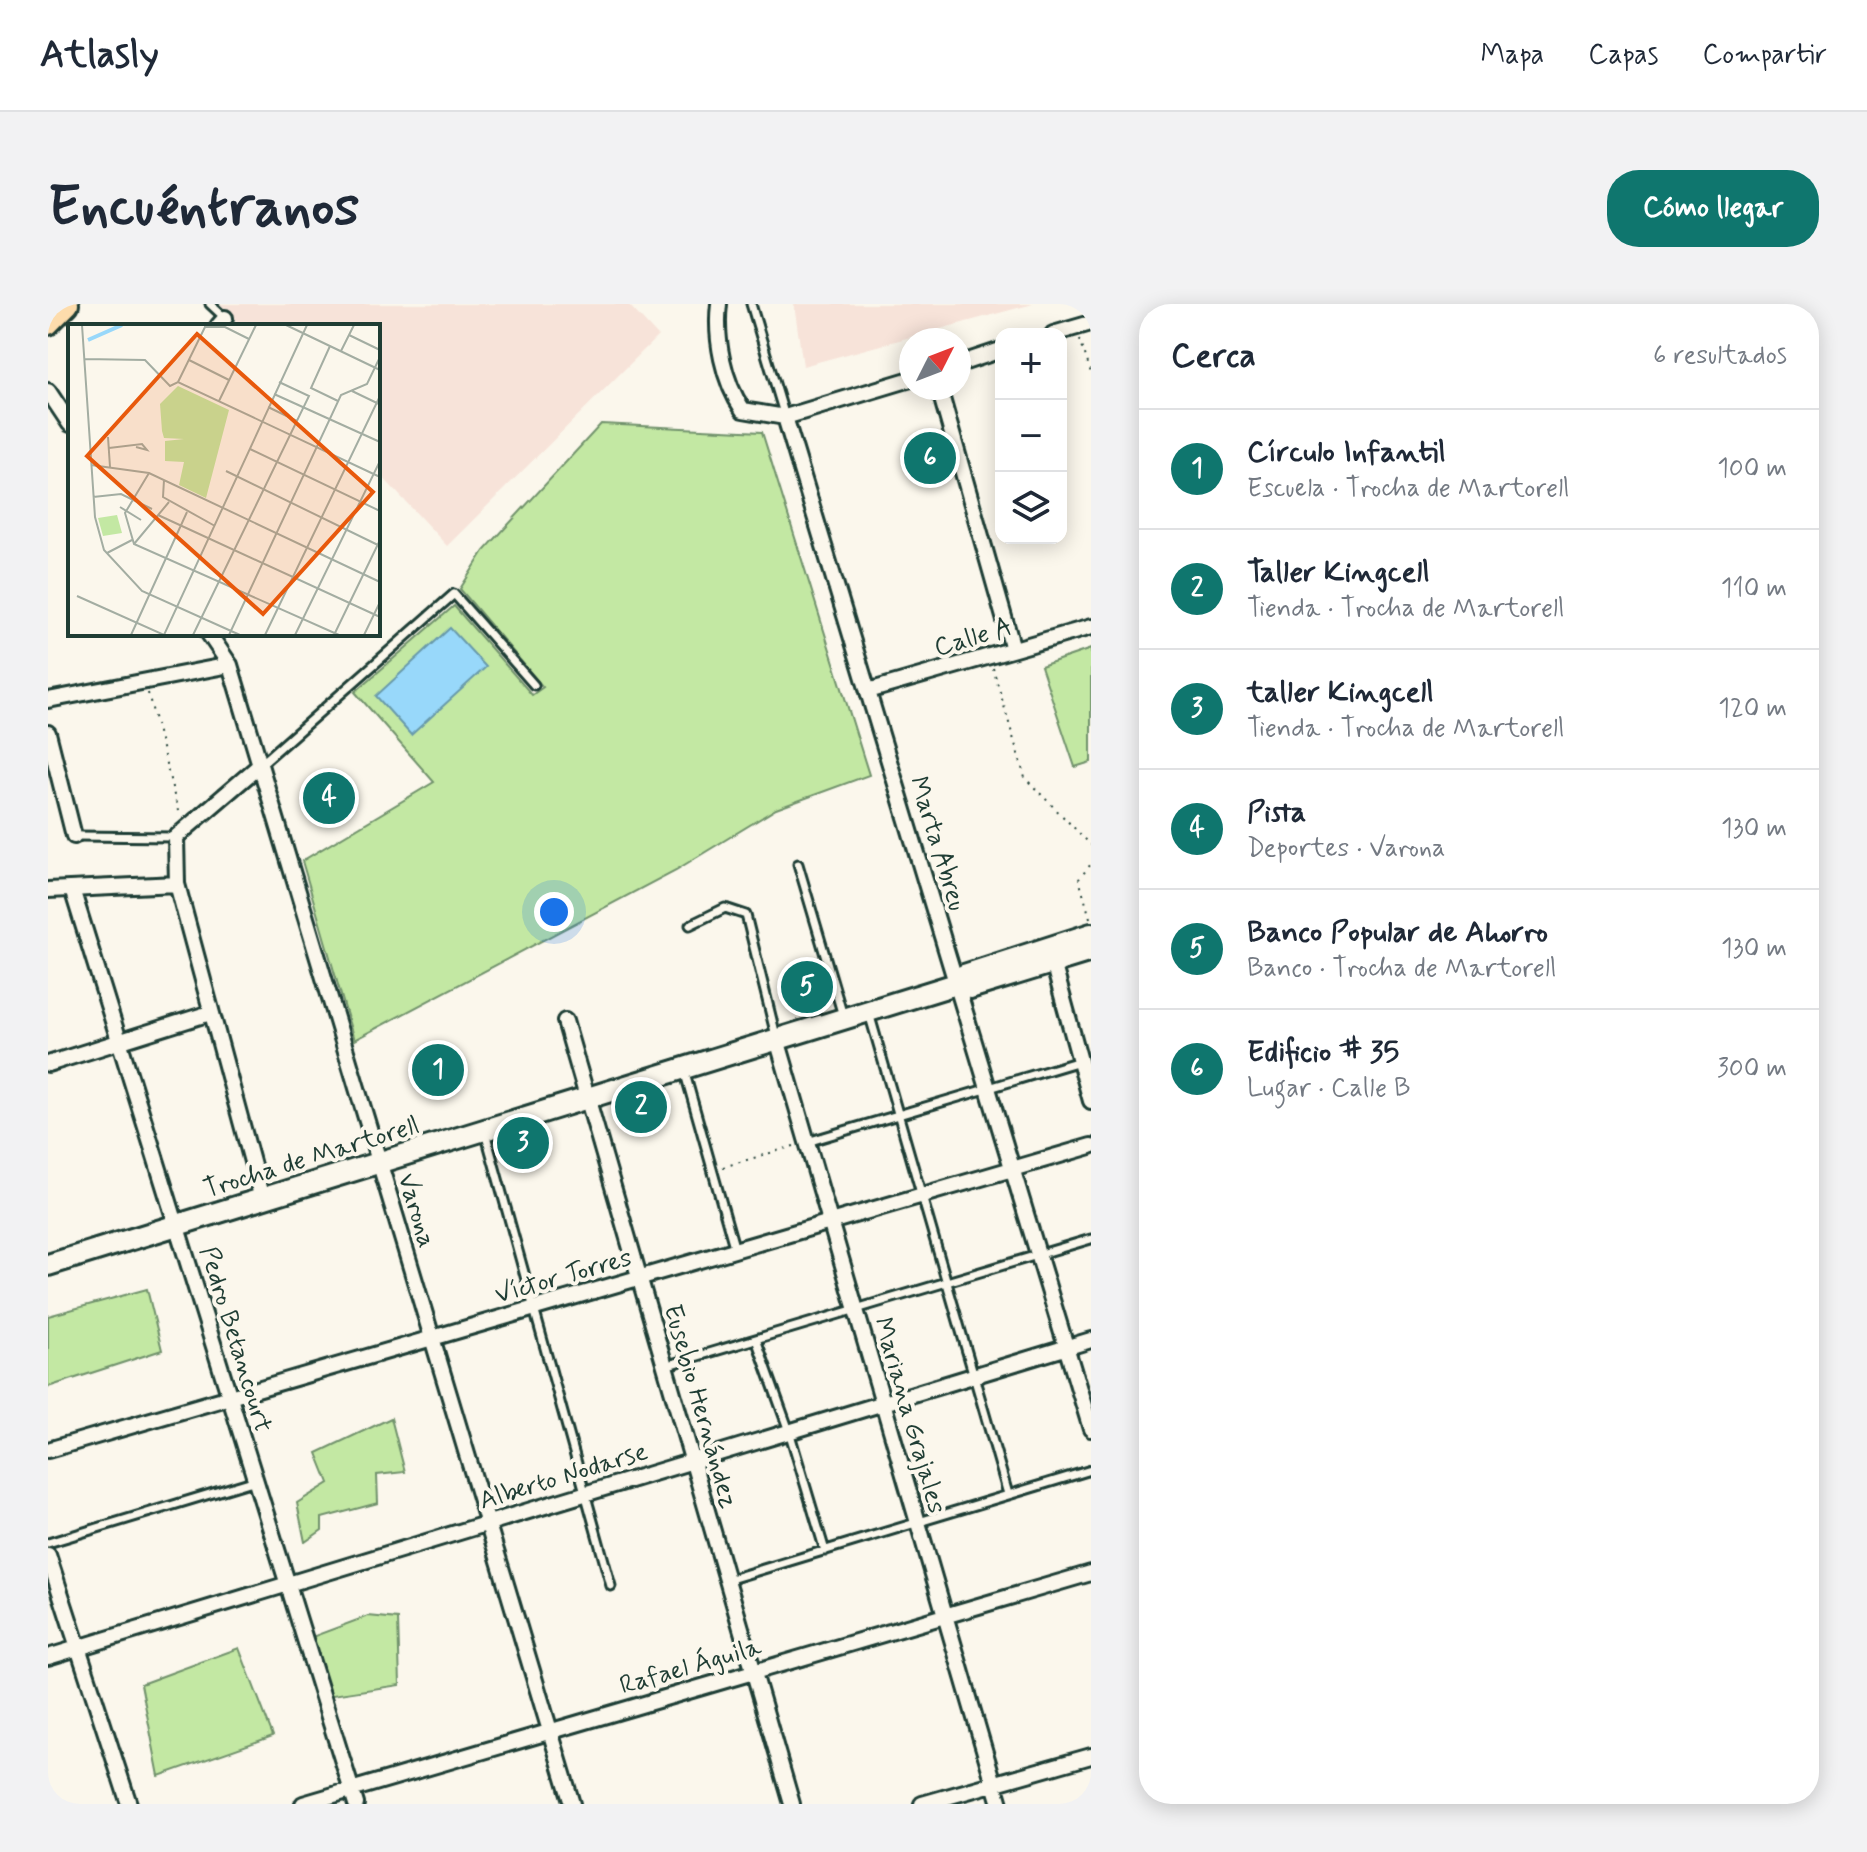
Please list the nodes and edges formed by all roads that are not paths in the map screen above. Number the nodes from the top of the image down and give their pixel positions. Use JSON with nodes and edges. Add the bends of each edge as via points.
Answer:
{"nodes":[{"id":1,"x":67,"y":304,"type":"edge"},
{"id":2,"x":210,"y":304,"type":"edge"},
{"id":3,"x":719,"y":304,"type":"edge"},
{"id":4,"x":751,"y":304,"type":"edge"},
{"id":5,"x":221,"y":322,"type":"edge"},
{"id":6,"x":48,"y":323,"type":"edge"},
{"id":7,"x":1091,"y":323,"type":"edge"},
{"id":8,"x":1067,"y":330,"type":"edge"},
{"id":9,"x":995,"y":352,"type":"edge"},
{"id":10,"x":971,"y":360,"type":"edge"},
{"id":11,"x":899,"y":383,"type":"edge"},
{"id":12,"x":48,"y":391,"type":"edge"},
{"id":13,"x":942,"y":400,"type":"edge"},
{"id":14,"x":785,"y":417,"type":"junction"},
{"id":15,"x":68,"y":421,"type":"edge"},
{"id":16,"x":1091,"y":627,"type":"edge"},
{"id":17,"x":210,"y":636,"type":"edge"},
{"id":18,"x":1013,"y":649,"type":"junction"},
{"id":19,"x":230,"y":665,"type":"junction"},
{"id":20,"x":534,"y":685,"type":"dead end"},
{"id":21,"x":868,"y":691,"type":"junction"},
{"id":22,"x":48,"y":700,"type":"edge"},
{"id":23,"x":48,"y":733,"type":"edge"},
{"id":24,"x":260,"y":765,"type":"junction"},
{"id":25,"x":180,"y":834,"type":"junction"},
{"id":26,"x":74,"y":836,"type":"joint"},
{"id":27,"x":798,"y":864,"type":"dead end"},
{"id":28,"x":177,"y":884,"type":"junction"},
{"id":29,"x":72,"y":889,"type":"junction"},
{"id":30,"x":48,"y":890,"type":"edge"},
{"id":31,"x":690,"y":925,"type":"dead end"},
{"id":32,"x":1091,"y":934,"type":"edge"},
{"id":33,"x":1091,"y":951,"type":"edge"},
{"id":34,"x":1051,"y":955,"type":"junction"},
{"id":35,"x":956,"y":984,"type":"junction"},
{"id":36,"x":869,"y":1011,"type":"junction"},
{"id":37,"x":210,"y":1013,"type":"junction"},
{"id":38,"x":844,"y":1018,"type":"junction"},
{"id":39,"x":565,"y":1021,"type":"dead end"},
{"id":40,"x":777,"y":1039,"type":"junction"},
{"id":41,"x":120,"y":1041,"type":"junction"},
{"id":42,"x":1080,"y":1061,"type":"junction"},
{"id":43,"x":48,"y":1064,"type":"edge"},
{"id":44,"x":684,"y":1068,"type":"junction"},
{"id":45,"x":987,"y":1087,"type":"junction"},
{"id":46,"x":588,"y":1098,"type":"junction"},
{"id":47,"x":1091,"y":1101,"type":"edge"},
{"id":48,"x":899,"y":1115,"type":"junction"},
{"id":49,"x":484,"y":1130,"type":"junction"},
{"id":50,"x":807,"y":1142,"type":"junction"},
{"id":51,"x":1091,"y":1146,"type":"edge"},
{"id":52,"x":379,"y":1162,"type":"junction"},
{"id":53,"x":1012,"y":1169,"type":"junction"},
{"id":54,"x":924,"y":1195,"type":"junction"},
{"id":55,"x":262,"y":1199,"type":"junction"},
{"id":56,"x":830,"y":1222,"type":"junction"},
{"id":57,"x":177,"y":1225,"type":"junction"},
{"id":58,"x":1091,"y":1239,"type":"edge"},
{"id":59,"x":735,"y":1250,"type":"junction"},
{"id":60,"x":1038,"y":1255,"type":"junction"},
{"id":61,"x":48,"y":1265,"type":"edge"},
{"id":62,"x":640,"y":1278,"type":"junction"},
{"id":63,"x":949,"y":1281,"type":"junction"},
{"id":64,"x":533,"y":1309,"type":"junction"},
{"id":65,"x":855,"y":1309,"type":"junction"},
{"id":66,"x":432,"y":1338,"type":"junction"},
{"id":67,"x":756,"y":1339,"type":"junction"},
{"id":68,"x":1091,"y":1340,"type":"edge"},
{"id":69,"x":1066,"y":1347,"type":"junction"},
{"id":70,"x":665,"y":1366,"type":"junction"},
{"id":71,"x":975,"y":1375,"type":"junction"},
{"id":72,"x":230,"y":1397,"type":"junction"},
{"id":73,"x":883,"y":1403,"type":"junction"},
{"id":74,"x":1091,"y":1429,"type":"edge"},
{"id":75,"x":789,"y":1431,"type":"junction"},
{"id":76,"x":48,"y":1450,"type":"edge"},
{"id":77,"x":693,"y":1461,"type":"junction"},
{"id":78,"x":1091,"y":1470,"type":"edge"},
{"id":79,"x":256,"y":1480,"type":"junction"},
{"id":80,"x":584,"y":1494,"type":"junction"},
{"id":81,"x":1008,"y":1494,"type":"junction"},
{"id":82,"x":918,"y":1522,"type":"junction"},
{"id":83,"x":487,"y":1523,"type":"junction"},
{"id":84,"x":48,"y":1543,"type":"edge"},
{"id":85,"x":825,"y":1551,"type":"junction"},
{"id":86,"x":48,"y":1555,"type":"edge"},
{"id":87,"x":1091,"y":1573,"type":"edge"},
{"id":88,"x":727,"y":1580,"type":"junction"},
{"id":89,"x":288,"y":1584,"type":"junction"},
{"id":90,"x":611,"y":1586,"type":"dead end"},
{"id":91,"x":945,"y":1616,"type":"junction"},
{"id":92,"x":78,"y":1648,"type":"junction"},
{"id":93,"x":48,"y":1657,"type":"edge"},
{"id":94,"x":754,"y":1672,"type":"junction"},
{"id":95,"x":550,"y":1732,"type":"junction"},
{"id":96,"x":1091,"y":1756,"type":"edge"},
{"id":97,"x":994,"y":1783,"type":"junction"},
{"id":98,"x":354,"y":1797,"type":"edge"},
{"id":99,"x":129,"y":1804,"type":"edge"},
{"id":100,"x":303,"y":1804,"type":"edge"},
{"id":101,"x":572,"y":1804,"type":"edge"},
{"id":102,"x":792,"y":1804,"type":"edge"},
{"id":103,"x":922,"y":1804,"type":"edge"},
{"id":104,"x":1000,"y":1804,"type":"edge"}],
"edges":[{"from":1,"to":6,"type":"main road"},
{"from":2,"to":5,"type":"lane"},
{"from":3,"to":14,"type":"street","via":[[717,325],[731,393],[743,410]]},
{"from":4,"to":14,"type":"lane"},
{"from":7,"to":8,"type":"street"},
{"from":9,"to":10,"type":"street"},
{"from":11,"to":14,"type":"street"},
{"from":12,"to":15,"type":"street"},
{"from":13,"to":18,"type":"street"},
{"from":14,"to":21,"type":"street","name":"Marta Abreu"},
{"from":16,"to":18,"type":"street","name":"Calle A"},
{"from":17,"to":19,"type":"street","name":"Varona"},
{"from":18,"to":21,"type":"street","name":"Calle A"},
{"from":19,"to":22,"type":"street"},
{"from":19,"to":24,"type":"street","name":"Varona"},
{"from":20,"to":24,"type":"lane","via":[[454,594]]},
{"from":21,"to":35,"type":"street","name":"Marta Abreu"},
{"from":23,"to":26,"type":"street"},
{"from":24,"to":25,"type":"street"},
{"from":24,"to":52,"type":"street","name":"Varona"},
{"from":25,"to":26,"type":"lane"},
{"from":25,"to":28,"type":"street"},
{"from":27,"to":38,"type":"lane"},
{"from":28,"to":29,"type":"street"},
{"from":28,"to":37,"type":"street"},
{"from":29,"to":30,"type":"street"},
{"from":29,"to":41,"type":"street","name":"Pedro Betancourt"},
{"from":31,"to":40,"type":"lane","via":[[725,908],[746,915]]},
{"from":32,"to":34,"type":"street","name":"Trocha de Martorell"},
{"from":33,"to":34,"type":"street","name":"Trocha de Martorell"},
{"from":34,"to":35,"type":"street","name":"Trocha de Martorell","via":[[970,988]]},
{"from":34,"to":42,"type":"street"},
{"from":35,"to":36,"type":"street","name":"Trocha de Martorell"},
{"from":35,"to":45,"type":"street","name":"Marta Abreu"},
{"from":36,"to":38,"type":"street","name":"Trocha de Martorell"},
{"from":36,"to":48,"type":"lane"},
{"from":37,"to":41,"type":"street"},
{"from":37,"to":55,"type":"street"},
{"from":38,"to":40,"type":"street","name":"Trocha de Martorell"},
{"from":39,"to":46,"type":"street","name":"Eusebio Hernández"},
{"from":40,"to":44,"type":"street","name":"Trocha de Martorell"},
{"from":40,"to":50,"type":"street","name":"Mariana Grajales"},
{"from":41,"to":43,"type":"street"},
{"from":41,"to":57,"type":"street","name":"Pedro Betancourt"},
{"from":42,"to":45,"type":"lane"},
{"from":42,"to":47,"type":"street"},
{"from":44,"to":46,"type":"street","name":"Trocha de Martorell"},
{"from":44,"to":59,"type":"lane"},
{"from":45,"to":48,"type":"lane"},
{"from":45,"to":53,"type":"street","name":"Marta Abreu"},
{"from":46,"to":49,"type":"street","name":"Trocha de Martorell"},
{"from":46,"to":62,"type":"street","name":"Eusebio Hernández"},
{"from":48,"to":50,"type":"lane"},
{"from":48,"to":54,"type":"lane"},
{"from":49,"to":52,"type":"street","name":"Trocha de Martorell"},
{"from":49,"to":64,"type":"lane"},
{"from":50,"to":56,"type":"street","name":"Mariana Grajales"},
{"from":51,"to":53,"type":"street","name":"Víctor Torres"},
{"from":52,"to":55,"type":"street","name":"Trocha de Martorell"},
{"from":52,"to":66,"type":"street","name":"Varona"},
{"from":53,"to":54,"type":"street","name":"Víctor Torres"},
{"from":53,"to":60,"type":"street","name":"Marta Abreu"},
{"from":54,"to":56,"type":"street","name":"Víctor Torres"},
{"from":54,"to":63,"type":"lane"},
{"from":55,"to":57,"type":"street","name":"Trocha de Martorell"},
{"from":56,"to":59,"type":"street","name":"Víctor Torres"},
{"from":56,"to":65,"type":"street","name":"Mariana Grajales"},
{"from":57,"to":61,"type":"street","name":"Trocha de Martorell"},
{"from":57,"to":72,"type":"street","name":"Pedro Betancourt"},
{"from":58,"to":60,"type":"lane"},
{"from":59,"to":62,"type":"street","name":"Víctor Torres"},
{"from":60,"to":63,"type":"lane"},
{"from":60,"to":69,"type":"street","name":"Marta Abreu"},
{"from":62,"to":64,"type":"street","name":"Víctor Torres"},
{"from":62,"to":70,"type":"street","name":"Eusebio Hernández"},
{"from":63,"to":65,"type":"lane"},
{"from":63,"to":71,"type":"lane"},
{"from":64,"to":66,"type":"street","name":"Víctor Torres"},
{"from":64,"to":80,"type":"lane"},
{"from":65,"to":67,"type":"lane"},
{"from":65,"to":73,"type":"street","name":"Mariana Grajales"},
{"from":66,"to":72,"type":"street","name":"Víctor Torres"},
{"from":66,"to":83,"type":"street","name":"Varona"},
{"from":67,"to":70,"type":"lane"},
{"from":67,"to":75,"type":"lane"},
{"from":68,"to":69,"type":"street","name":"Alberto Nodarse"},
{"from":69,"to":71,"type":"street","name":"Alberto Nodarse"},
{"from":69,"to":74,"type":"street","name":"Marta Abreu"},
{"from":70,"to":77,"type":"street","name":"Eusebio Hernández"},
{"from":71,"to":73,"type":"street","name":"Alberto Nodarse"},
{"from":71,"to":81,"type":"lane"},
{"from":72,"to":76,"type":"street","name":"Víctor Torres"},
{"from":72,"to":79,"type":"street","name":"Pedro Betancourt"},
{"from":73,"to":75,"type":"street","name":"Alberto Nodarse"},
{"from":73,"to":82,"type":"street","name":"Mariana Grajales"},
{"from":75,"to":77,"type":"street","name":"Alberto Nodarse"},
{"from":75,"to":85,"type":"lane"},
{"from":77,"to":80,"type":"street","name":"Alberto Nodarse"},
{"from":77,"to":88,"type":"street","name":"Eusebio Hernández"},
{"from":78,"to":81,"type":"lane"},
{"from":79,"to":84,"type":"lane"},
{"from":79,"to":89,"type":"street","name":"Pedro Betancourt"},
{"from":80,"to":83,"type":"street","name":"Alberto Nodarse"},
{"from":80,"to":90,"type":"lane"},
{"from":81,"to":82,"type":"lane"},
{"from":82,"to":85,"type":"lane"},
{"from":82,"to":91,"type":"street","name":"Mariana Grajales"},
{"from":83,"to":89,"type":"street","name":"Alberto Nodarse"},
{"from":83,"to":95,"type":"street","name":"Varona"},
{"from":85,"to":88,"type":"lane"},
{"from":86,"to":92,"type":"street"},
{"from":87,"to":91,"type":"street","name":"Rafael Águila"},
{"from":88,"to":94,"type":"street","name":"Eusebio Hernández"},
{"from":89,"to":92,"type":"street","name":"Alberto Nodarse"},
{"from":89,"to":98,"type":"street","name":"Pedro Betancourt"},
{"from":91,"to":94,"type":"street","name":"Rafael Águila"},
{"from":91,"to":97,"type":"street","name":"Mariana Grajales"},
{"from":92,"to":93,"type":"street","name":"Alberto Nodarse"},
{"from":92,"to":99,"type":"street"},
{"from":94,"to":95,"type":"street","name":"Rafael Águila"},
{"from":94,"to":102,"type":"street","name":"Eusebio Hernández"},
{"from":95,"to":98,"type":"street","name":"Rafael Águila"},
{"from":95,"to":101,"type":"street","name":"Varona"},
{"from":96,"to":97,"type":"street"},
{"from":97,"to":103,"type":"street"},
{"from":97,"to":104,"type":"street","name":"Mariana Grajales"},
{"from":98,"to":100,"type":"street","name":"Rafael Águila"}]}
